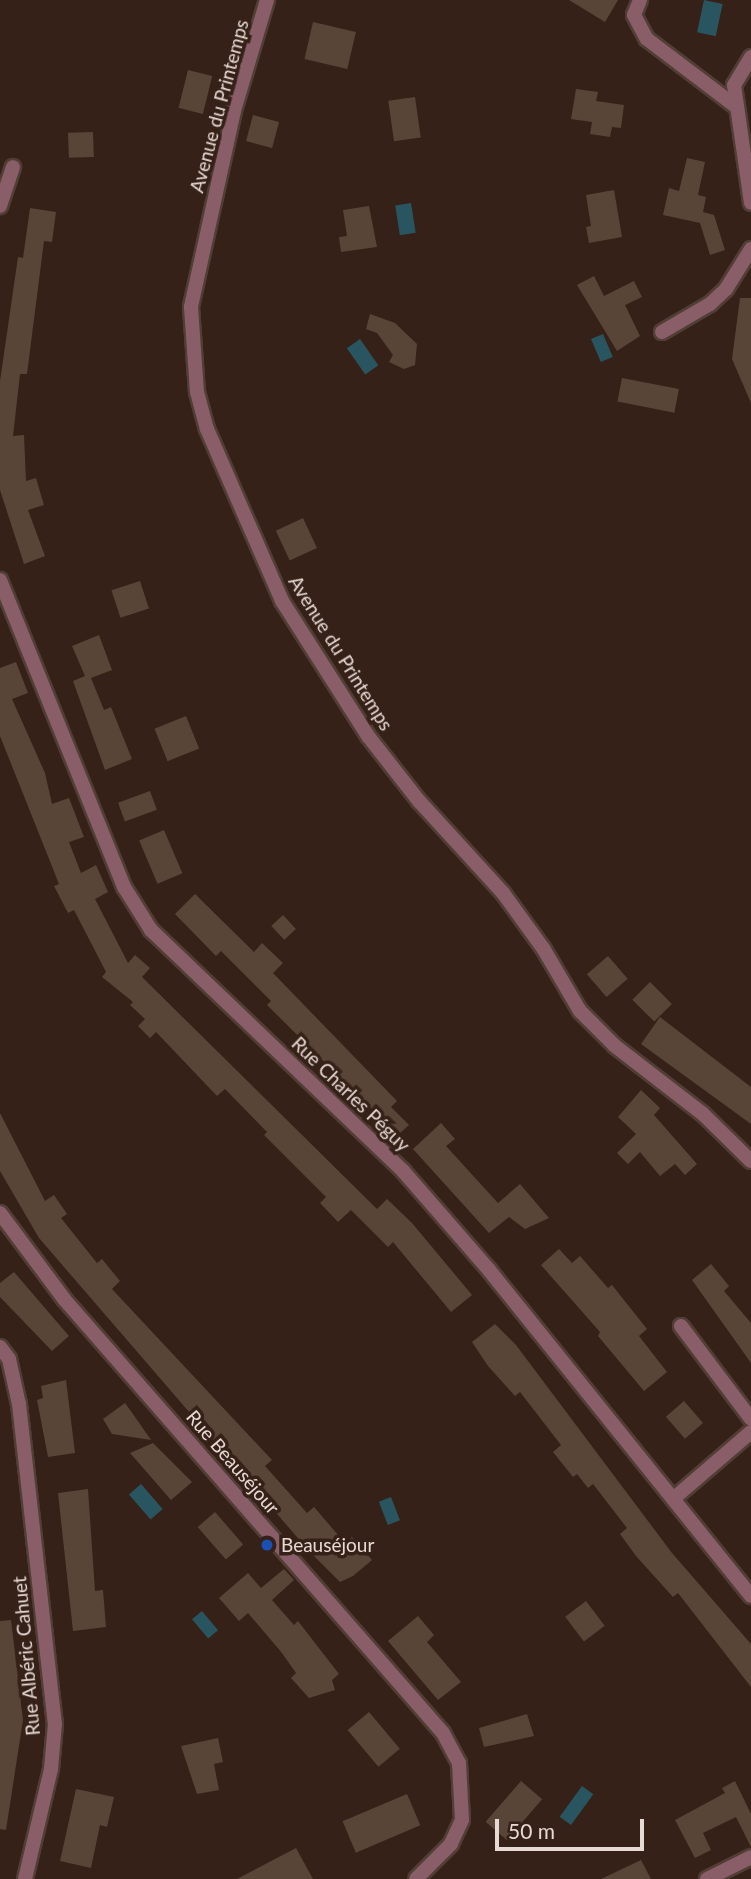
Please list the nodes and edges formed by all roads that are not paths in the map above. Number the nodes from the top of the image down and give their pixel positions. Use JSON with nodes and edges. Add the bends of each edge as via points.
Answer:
{"nodes":[{"id":1,"x":267,"y":0,"type":"edge"},
{"id":2,"x":640,"y":0,"type":"edge"},
{"id":3,"x":751,"y":57,"type":"edge"},
{"id":4,"x":734,"y":105,"type":"junction"},
{"id":5,"x":13,"y":167,"type":"dead end"},
{"id":6,"x":751,"y":203,"type":"edge"},
{"id":7,"x":0,"y":206,"type":"edge"},
{"id":8,"x":751,"y":249,"type":"edge"},
{"id":9,"x":662,"y":332,"type":"dead end"},
{"id":10,"x":0,"y":580,"type":"edge"},
{"id":11,"x":751,"y":1161,"type":"edge"},
{"id":12,"x":0,"y":1213,"type":"edge"},
{"id":13,"x":681,"y":1326,"type":"dead end"},
{"id":14,"x":0,"y":1347,"type":"edge"},
{"id":15,"x":751,"y":1419,"type":"edge"},
{"id":16,"x":751,"y":1432,"type":"edge"},
{"id":17,"x":673,"y":1499,"type":"junction"},
{"id":18,"x":751,"y":1595,"type":"edge"},
{"id":19,"x":751,"y":1857,"type":"edge"},
{"id":20,"x":25,"y":1879,"type":"edge"},
{"id":21,"x":416,"y":1879,"type":"edge"},
{"id":22,"x":707,"y":1879,"type":"edge"}],
"edges":[{"from":1,"to":11,"type":"street","name":"Avenue du Printemps","via":[[234,111],[191,307],[197,391],[207,429],[282,601],[368,736],[419,801],[503,893],[543,947],[580,1011],[615,1046],[703,1114]]},
{"from":2,"to":4,"type":"street","via":[[634,15],[647,39]]},
{"from":3,"to":4,"type":"street","via":[[734,85]]},
{"from":4,"to":6,"type":"street"},
{"from":5,"to":7,"type":"street"},
{"from":8,"to":9,"type":"street","via":[[726,289],[710,304]]},
{"from":10,"to":17,"type":"street","name":"Rue Charles Péguy","via":[[124,887],[151,930],[403,1171]]},
{"from":12,"to":21,"type":"street","name":"Rue Beauséjour","via":[[64,1299],[443,1733],[459,1763],[462,1820],[451,1844]]},
{"from":13,"to":15,"type":"street"},
{"from":14,"to":20,"type":"street","name":"Rue Albéric Cahuet","via":[[9,1359],[19,1404],[55,1724],[51,1769]]},
{"from":16,"to":17,"type":"street"},
{"from":17,"to":18,"type":"street","name":"Rue Charles Péguy"},
{"from":19,"to":22,"type":"street"}]}
